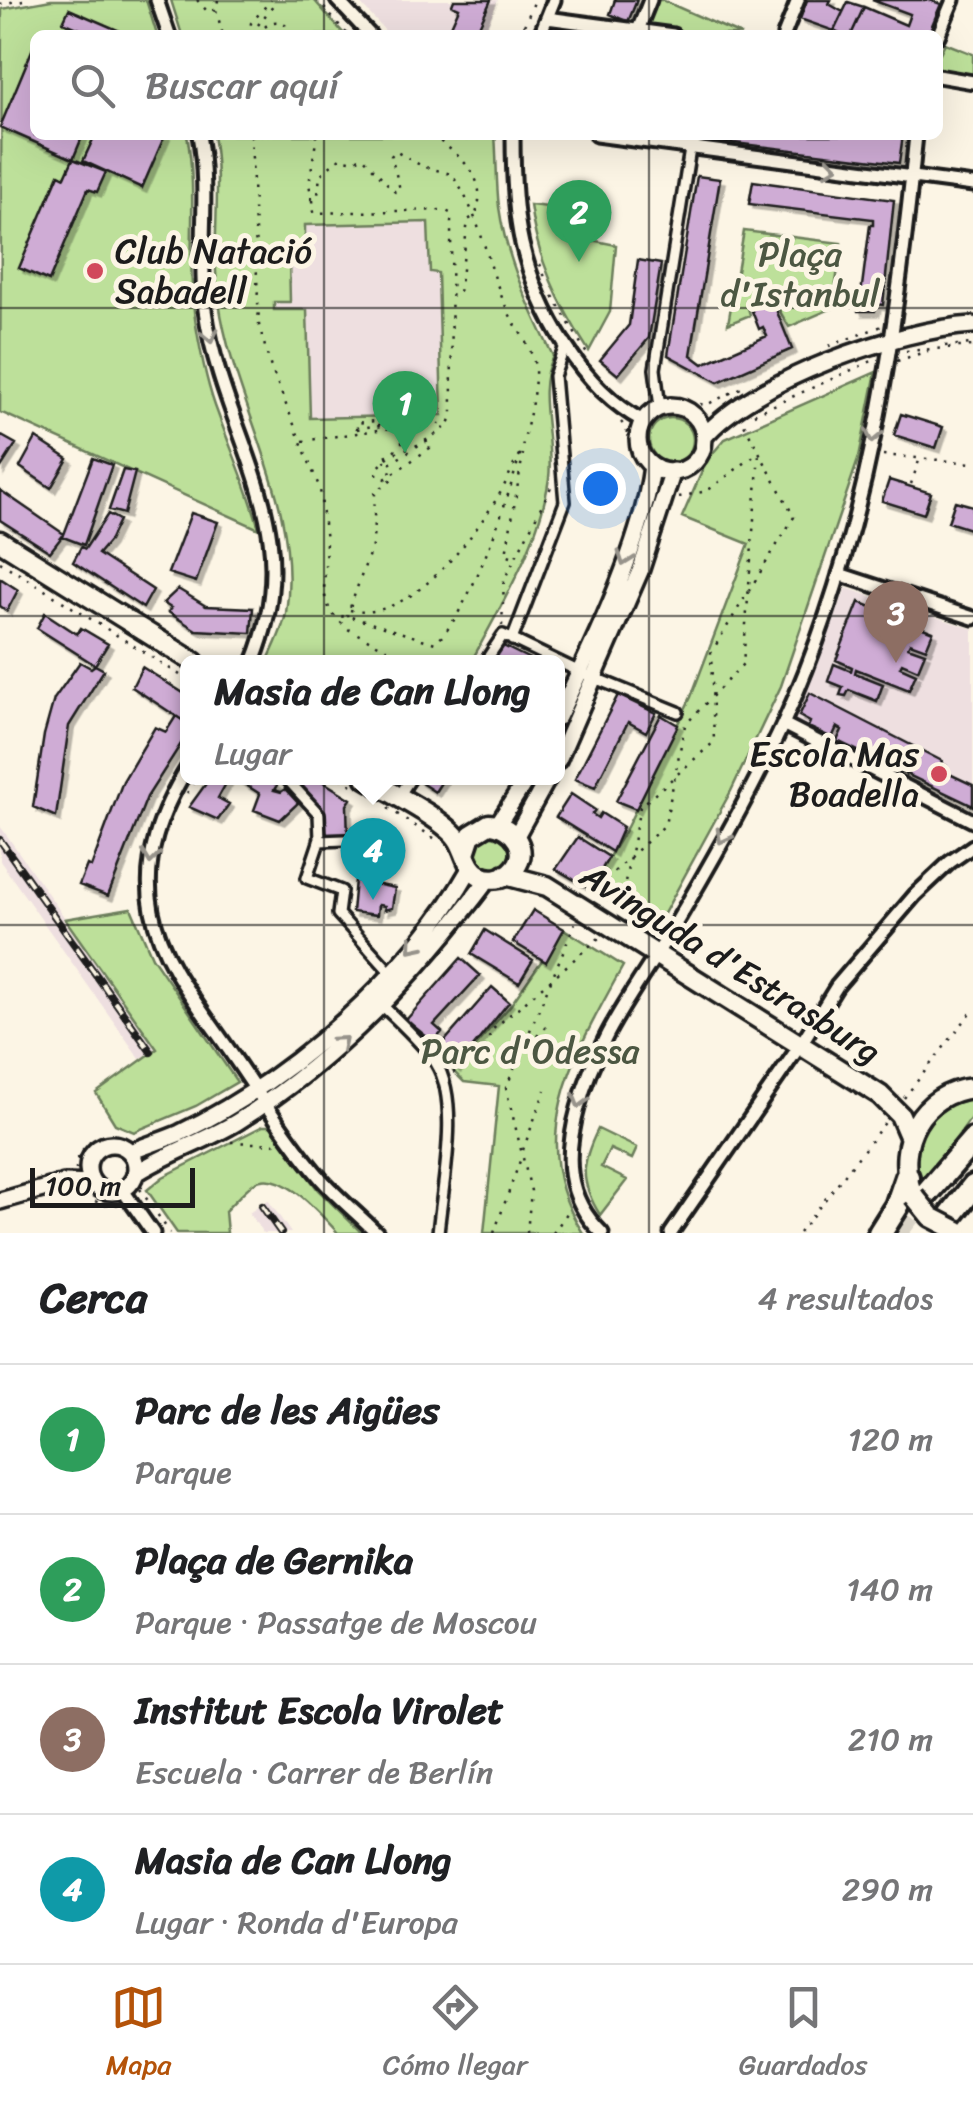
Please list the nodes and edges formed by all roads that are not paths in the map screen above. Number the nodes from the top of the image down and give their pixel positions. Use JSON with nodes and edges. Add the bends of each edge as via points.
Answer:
{"nodes":[{"id":1,"x":157,"y":0,"type":"edge"},
{"id":2,"x":337,"y":0,"type":"edge"},
{"id":3,"x":554,"y":0,"type":"edge"},
{"id":4,"x":650,"y":0,"type":"edge"},
{"id":5,"x":798,"y":0,"type":"edge"},
{"id":6,"x":953,"y":0,"type":"edge"},
{"id":7,"x":547,"y":18,"type":"junction"},
{"id":8,"x":167,"y":30,"type":"edge"},
{"id":9,"x":365,"y":30,"type":"edge"},
{"id":10,"x":542,"y":30,"type":"edge"},
{"id":11,"x":638,"y":30,"type":"joint"},
{"id":12,"x":786,"y":30,"type":"edge"},
{"id":13,"x":940,"y":30,"type":"edge"},
{"id":14,"x":943,"y":77,"type":"edge"},
{"id":15,"x":973,"y":82,"type":"edge"},
{"id":16,"x":199,"y":140,"type":"edge"},
{"id":17,"x":513,"y":140,"type":"edge"},
{"id":18,"x":627,"y":140,"type":"edge"},
{"id":19,"x":691,"y":140,"type":"edge"},
{"id":20,"x":916,"y":140,"type":"edge"},
{"id":21,"x":690,"y":150,"type":"junction"},
{"id":22,"x":912,"y":178,"type":"junction"},
{"id":23,"x":973,"y":185,"type":"edge"},
{"id":24,"x":973,"y":325,"type":"edge"},
{"id":25,"x":566,"y":343,"type":"junction"},
{"id":26,"x":891,"y":353,"type":"junction"},
{"id":27,"x":660,"y":408,"type":"junction"},
{"id":28,"x":694,"y":416,"type":"junction"},
{"id":29,"x":736,"y":418,"type":"junction"},
{"id":30,"x":643,"y":421,"type":"junction"},
{"id":31,"x":704,"y":438,"type":"junction"},
{"id":32,"x":652,"y":466,"type":"junction"},
{"id":33,"x":674,"y":472,"type":"junction"},
{"id":34,"x":0,"y":541,"type":"edge"},
{"id":35,"x":0,"y":549,"type":"edge"},
{"id":36,"x":840,"y":574,"type":"junction"},
{"id":37,"x":973,"y":618,"type":"edge"},
{"id":38,"x":507,"y":637,"type":"junction"},
{"id":39,"x":255,"y":655,"type":"edge"},
{"id":40,"x":491,"y":655,"type":"edge"},
{"id":41,"x":545,"y":655,"type":"edge"},
{"id":42,"x":180,"y":657,"type":"edge"},
{"id":43,"x":180,"y":657,"type":"edge"},
{"id":44,"x":565,"y":665,"type":"edge"},
{"id":45,"x":580,"y":672,"type":"junction"},
{"id":46,"x":596,"y":679,"type":"junction"},
{"id":47,"x":565,"y":703,"type":"edge"},
{"id":48,"x":678,"y":712,"type":"dead end"},
{"id":49,"x":783,"y":724,"type":"junction"},
{"id":50,"x":565,"y":745,"type":"edge"},
{"id":51,"x":180,"y":780,"type":"edge"},
{"id":52,"x":292,"y":785,"type":"edge"},
{"id":53,"x":366,"y":785,"type":"edge"},
{"id":54,"x":406,"y":785,"type":"edge"},
{"id":55,"x":523,"y":785,"type":"edge"},
{"id":56,"x":545,"y":785,"type":"edge"},
{"id":57,"x":973,"y":821,"type":"edge"},
{"id":58,"x":498,"y":824,"type":"junction"},
{"id":59,"x":476,"y":830,"type":"junction"},
{"id":60,"x":371,"y":839,"type":"dead end"},
{"id":61,"x":319,"y":842,"type":"junction"},
{"id":62,"x":518,"y":843,"type":"junction"},
{"id":63,"x":973,"y":846,"type":"edge"},
{"id":64,"x":468,"y":860,"type":"junction"},
{"id":65,"x":497,"y":877,"type":"junction"},
{"id":66,"x":547,"y":886,"type":"junction"},
{"id":67,"x":656,"y":953,"type":"junction"},
{"id":68,"x":391,"y":973,"type":"junction"},
{"id":69,"x":382,"y":1006,"type":"junction"},
{"id":70,"x":801,"y":1044,"type":"junction"},
{"id":71,"x":255,"y":1088,"type":"junction"},
{"id":72,"x":973,"y":1088,"type":"edge"},
{"id":73,"x":265,"y":1103,"type":"junction"},
{"id":74,"x":934,"y":1103,"type":"junction"},
{"id":75,"x":898,"y":1105,"type":"junction"},
{"id":76,"x":909,"y":1136,"type":"junction"},
{"id":77,"x":973,"y":1140,"type":"edge"},
{"id":78,"x":134,"y":1150,"type":"junction"},
{"id":79,"x":140,"y":1177,"type":"junction"},
{"id":80,"x":78,"y":1181,"type":"junction"},
{"id":81,"x":973,"y":1186,"type":"edge"},
{"id":82,"x":916,"y":1188,"type":"junction"},
{"id":83,"x":126,"y":1194,"type":"junction"},
{"id":84,"x":0,"y":1201,"type":"edge"},
{"id":85,"x":959,"y":1226,"type":"edge"},
{"id":86,"x":153,"y":1233,"type":"edge"},
{"id":87,"x":377,"y":1233,"type":"edge"},
{"id":88,"x":438,"y":1233,"type":"edge"},
{"id":89,"x":602,"y":1233,"type":"edge"},
{"id":90,"x":671,"y":1233,"type":"edge"},
{"id":91,"x":880,"y":1233,"type":"edge"}],
"edges":[{"from":1,"to":8,"type":"street"},
{"from":2,"to":9,"type":"street"},
{"from":3,"to":7,"type":"street"},
{"from":4,"to":11,"type":"street"},
{"from":5,"to":12,"type":"street"},
{"from":6,"to":13,"type":"street"},
{"from":7,"to":10,"type":"street"},
{"from":7,"to":11,"type":"street"},
{"from":14,"to":15,"type":"street"},
{"from":16,"to":39,"type":"street","one_way":true,"via":[[209,334],[272,540],[270,614]]},
{"from":17,"to":25,"type":"street","via":[[522,245]]},
{"from":18,"to":21,"type":"street"},
{"from":19,"to":21,"type":"street"},
{"from":20,"to":22,"type":"street"},
{"from":21,"to":22,"type":"street","one_way":true},
{"from":21,"to":27,"type":"street","via":[[655,368]]},
{"from":22,"to":23,"type":"street"},
{"from":22,"to":26,"type":"street"},
{"from":24,"to":26,"type":"street","via":[[951,326]]},
{"from":25,"to":30,"type":"street","via":[[605,394]]},
{"from":25,"to":38,"type":"street","via":[[554,376],[565,502]]},
{"from":26,"to":29,"type":"street","via":[[839,356]]},
{"from":26,"to":36,"type":"street","one_way":true},
{"from":27,"to":28,"type":"street","via":[[679,406]]},
{"from":27,"to":30,"type":"street"},
{"from":28,"to":29,"type":"street"},
{"from":28,"to":31,"type":"street"},
{"from":29,"to":31,"type":"street"},
{"from":30,"to":32,"type":"street","via":[[640,450]]},
{"from":31,"to":33,"type":"street","via":[[692,464]]},
{"from":32,"to":33,"type":"street"},
{"from":32,"to":45,"type":"street","one_way":true,"via":[[625,562]]},
{"from":33,"to":46,"type":"street"},
{"from":34,"to":42,"type":"main road"},
{"from":35,"to":43,"type":"main road"},
{"from":36,"to":37,"type":"street"},
{"from":36,"to":49,"type":"street"},
{"from":38,"to":40,"type":"street"},
{"from":38,"to":41,"type":"street"},
{"from":44,"to":45,"type":"street"},
{"from":45,"to":46,"type":"street"},
{"from":45,"to":47,"type":"street"},
{"from":46,"to":48,"type":"street"},
{"from":46,"to":50,"type":"street"},
{"from":49,"to":57,"type":"street"},
{"from":49,"to":67,"type":"street","one_way":true},
{"from":51,"to":71,"type":"street","one_way":true,"via":[[152,844],[152,912],[170,958]]},
{"from":52,"to":61,"type":"street","via":[[319,814]]},
{"from":53,"to":64,"type":"main road","via":[[445,827]]},
{"from":54,"to":59,"type":"main road","via":[[445,818]]},
{"from":55,"to":58,"type":"street"},
{"from":56,"to":62,"type":"street"},
{"from":58,"to":59,"type":"main road"},
{"from":58,"to":62,"type":"main road"},
{"from":59,"to":64,"type":"main road","via":[[468,840]]},
{"from":60,"to":61,"type":"street"},
{"from":61,"to":68,"type":"street","via":[[307,878],[341,891],[338,914]]},
{"from":62,"to":65,"type":"main road","via":[[516,865]]},
{"from":62,"to":66,"type":"main road","name":"Avinguda d'Estrasburg"},
{"from":63,"to":70,"type":"street","via":[[888,924]]},
{"from":64,"to":65,"type":"main road"},
{"from":64,"to":68,"type":"street","one_way":true},
{"from":65,"to":66,"type":"main road","name":"Avinguda d'Estrasburg"},
{"from":65,"to":69,"type":"street"},
{"from":66,"to":67,"type":"main road","name":"Avinguda d'Estrasburg"},
{"from":67,"to":70,"type":"main road","name":"Avinguda d'Estrasburg"},
{"from":67,"to":89,"type":"street","one_way":true,"via":[[618,1010],[584,1088],[571,1147],[576,1200]]},
{"from":68,"to":71,"type":"street"},
{"from":73,"to":69,"type":"street","one_way":true},
{"from":69,"to":88,"type":"street","via":[[436,1064],[448,1098]]},
{"from":70,"to":75,"type":"main road","name":"Avinguda d'Estrasburg"},
{"from":70,"to":90,"type":"street"},
{"from":71,"to":73,"type":"street"},
{"from":71,"to":78,"type":"street"},
{"from":72,"to":74,"type":"main road"},
{"from":73,"to":79,"type":"street"},
{"from":73,"to":87,"type":"street","via":[[324,1182]]},
{"from":74,"to":75,"type":"main road","name":"Avinguda d'Estrasburg"},
{"from":74,"to":76,"type":"main road"},
{"from":75,"to":76,"type":"main road","name":"Avinguda d'Estrasburg"},
{"from":76,"to":82,"type":"main road","via":[[905,1160]]},
{"from":77,"to":82,"type":"highway"},
{"from":78,"to":79,"type":"street"},
{"from":78,"to":80,"type":"street","via":[[110,1143],[97,1148]]},
{"from":79,"to":83,"type":"street"},
{"from":80,"to":83,"type":"street"},
{"from":80,"to":84,"type":"street"},
{"from":81,"to":85,"type":"highway"},
{"from":82,"to":85,"type":"main road","bridge":true,"via":[[931,1216]]},
{"from":82,"to":91,"type":"highway"},
{"from":83,"to":86,"type":"street"}]}
